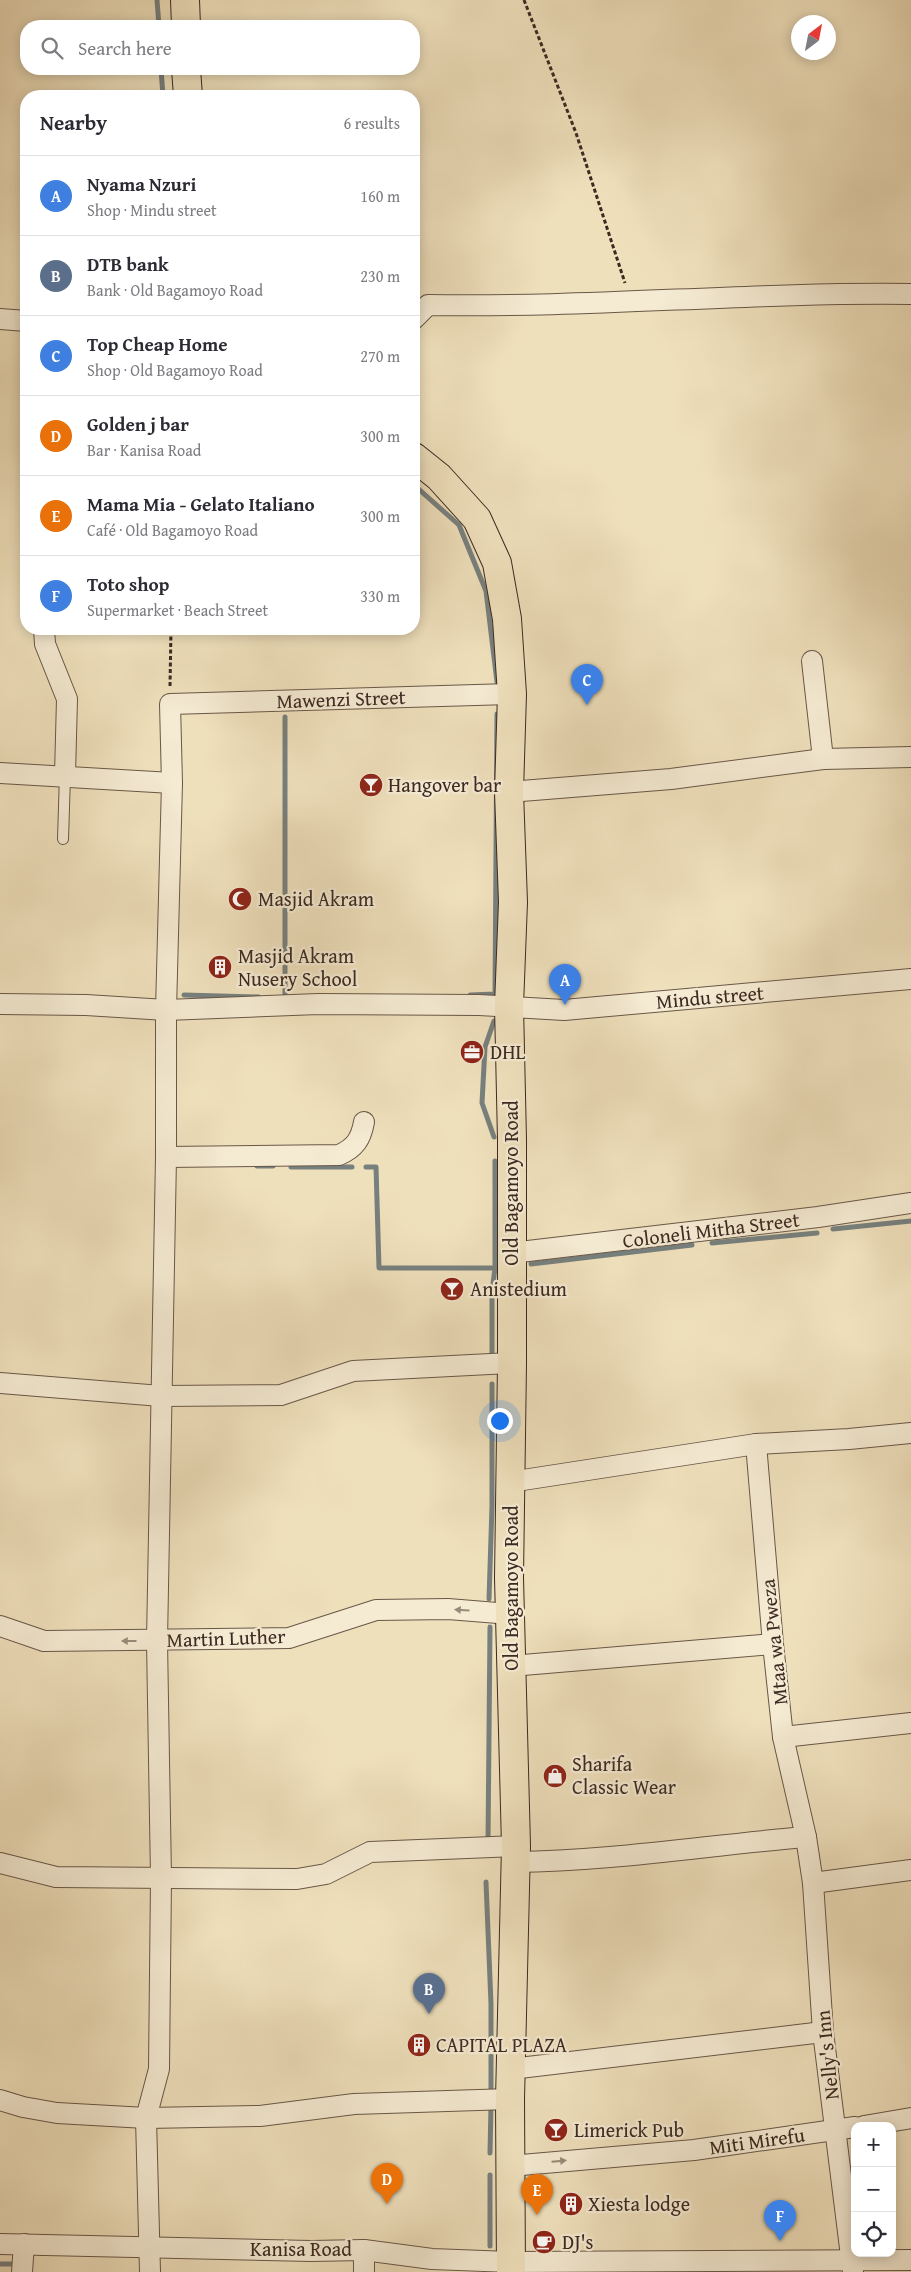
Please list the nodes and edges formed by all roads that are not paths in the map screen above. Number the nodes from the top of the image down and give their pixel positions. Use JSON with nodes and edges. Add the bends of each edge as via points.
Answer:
{"nodes":[{"id":1,"x":185,"y":0,"type":"edge"},
{"id":2,"x":186,"y":20,"type":"edge"},
{"id":3,"x":186,"y":75,"type":"edge"},
{"id":4,"x":188,"y":90,"type":"edge"},
{"id":5,"x":911,"y":294,"type":"edge"},
{"id":6,"x":420,"y":313,"type":"edge"},
{"id":7,"x":0,"y":319,"type":"edge"},
{"id":8,"x":20,"y":321,"type":"edge"},
{"id":9,"x":420,"y":462,"type":"edge"},
{"id":10,"x":44,"y":635,"type":"edge"},
{"id":11,"x":812,"y":661,"type":"dead end"},
{"id":12,"x":512,"y":694,"type":"junction"},
{"id":13,"x":911,"y":757,"type":"edge"},
{"id":14,"x":823,"y":759,"type":"junction"},
{"id":15,"x":0,"y":772,"type":"edge"},
{"id":16,"x":65,"y":775,"type":"junction"},
{"id":17,"x":172,"y":783,"type":"junction"},
{"id":18,"x":509,"y":792,"type":"junction"},
{"id":19,"x":63,"y":839,"type":"dead end"},
{"id":20,"x":911,"y":979,"type":"edge"},
{"id":21,"x":0,"y":1004,"type":"edge"},
{"id":22,"x":509,"y":1006,"type":"junction"},
{"id":23,"x":166,"y":1010,"type":"junction"},
{"id":24,"x":364,"y":1122,"type":"dead end"},
{"id":25,"x":166,"y":1156,"type":"junction"},
{"id":26,"x":911,"y":1203,"type":"edge"},
{"id":27,"x":511,"y":1254,"type":"junction"},
{"id":28,"x":512,"y":1364,"type":"junction"},
{"id":29,"x":0,"y":1383,"type":"edge"},
{"id":30,"x":161,"y":1396,"type":"junction"},
{"id":31,"x":911,"y":1433,"type":"edge"},
{"id":32,"x":756,"y":1444,"type":"junction"},
{"id":33,"x":510,"y":1482,"type":"junction"},
{"id":34,"x":510,"y":1614,"type":"junction"},
{"id":35,"x":0,"y":1626,"type":"edge"},
{"id":36,"x":158,"y":1641,"type":"junction"},
{"id":37,"x":773,"y":1644,"type":"junction"},
{"id":38,"x":511,"y":1666,"type":"junction"},
{"id":39,"x":911,"y":1722,"type":"edge"},
{"id":40,"x":783,"y":1737,"type":"junction"},
{"id":41,"x":806,"y":1838,"type":"junction"},
{"id":42,"x":515,"y":1854,"type":"junction"},
{"id":43,"x":0,"y":1863,"type":"edge"},
{"id":44,"x":911,"y":1870,"type":"edge"},
{"id":45,"x":161,"y":1878,"type":"junction"},
{"id":46,"x":814,"y":1883,"type":"junction"},
{"id":47,"x":823,"y":2032,"type":"junction"},
{"id":48,"x":511,"y":2069,"type":"junction"},
{"id":49,"x":510,"y":2099,"type":"junction"},
{"id":50,"x":0,"y":2100,"type":"edge"},
{"id":51,"x":146,"y":2118,"type":"junction"},
{"id":52,"x":911,"y":2118,"type":"edge"},
{"id":53,"x":888,"y":2122,"type":"edge"},
{"id":54,"x":851,"y":2128,"type":"edge"},
{"id":55,"x":835,"y":2131,"type":"junction"},
{"id":56,"x":510,"y":2166,"type":"junction"},
{"id":57,"x":0,"y":2244,"type":"edge"},
{"id":58,"x":24,"y":2244,"type":"junction"},
{"id":59,"x":151,"y":2247,"type":"junction"},
{"id":60,"x":364,"y":2250,"type":"junction"},
{"id":61,"x":911,"y":2260,"type":"edge"},
{"id":62,"x":852,"y":2266,"type":"edge"},
{"id":63,"x":511,"y":2267,"type":"edge"},
{"id":64,"x":22,"y":2272,"type":"edge"},
{"id":65,"x":150,"y":2272,"type":"edge"},
{"id":66,"x":364,"y":2272,"type":"edge"}],
"edges":[{"from":1,"to":2,"type":"main road"},
{"from":3,"to":4,"type":"main road"},
{"from":5,"to":6,"type":"street","via":[[745,296],[525,306],[428,304]]},
{"from":7,"to":8,"type":"street"},
{"from":9,"to":12,"type":"main road","name":"Old Bagamoyo Road","via":[[439,477],[477,519],[497,563],[508,618]]},
{"from":10,"to":16,"type":"street","via":[[67,699]]},
{"from":11,"to":14,"type":"street"},
{"from":12,"to":17,"type":"street","name":"Mawenzi Street","via":[[170,704]]},
{"from":12,"to":18,"type":"main road","name":"Old Bagamoyo Road"},
{"from":13,"to":14,"type":"street"},
{"from":14,"to":18,"type":"street","via":[[671,779]]},
{"from":15,"to":16,"type":"street"},
{"from":16,"to":17,"type":"street"},
{"from":16,"to":19,"type":"lane"},
{"from":17,"to":23,"type":"street"},
{"from":18,"to":22,"type":"main road","name":"Old Bagamoyo Road","via":[[513,902]]},
{"from":20,"to":22,"type":"street","name":"Mindu street","via":[[564,1010]]},
{"from":21,"to":23,"type":"street","name":"Mindu street"},
{"from":22,"to":23,"type":"street","name":"Mindu street","via":[[318,1004]]},
{"from":22,"to":27,"type":"main road","name":"Old Bagamoyo Road"},
{"from":23,"to":25,"type":"street"},
{"from":24,"to":25,"type":"street","via":[[357,1143],[339,1155]]},
{"from":25,"to":30,"type":"street"},
{"from":26,"to":27,"type":"street","name":"Coloneli Mitha Street"},
{"from":27,"to":28,"type":"main road","name":"Old Bagamoyo Road"},
{"from":28,"to":30,"type":"street","via":[[353,1371],[281,1395]]},
{"from":28,"to":33,"type":"main road","name":"Old Bagamoyo Road"},
{"from":29,"to":30,"type":"street"},
{"from":30,"to":36,"type":"street"},
{"from":31,"to":32,"type":"street"},
{"from":32,"to":33,"type":"street"},
{"from":32,"to":37,"type":"street","name":"Mtaa wa Pweza"},
{"from":33,"to":34,"type":"main road","name":"Old Bagamoyo Road"},
{"from":34,"to":36,"type":"street","name":"Martin Luther","one_way":true,"via":[[448,1609],[376,1610],[289,1638]]},
{"from":34,"to":38,"type":"main road","name":"Old Bagamoyo Road"},
{"from":36,"to":35,"type":"street","name":"Martin Luther","one_way":true,"via":[[44,1641]]},
{"from":36,"to":45,"type":"street"},
{"from":37,"to":38,"type":"street"},
{"from":37,"to":40,"type":"street","name":"Mtaa wa Pweza"},
{"from":38,"to":42,"type":"main road","name":"Old Bagamoyo Road"},
{"from":39,"to":40,"type":"street"},
{"from":40,"to":41,"type":"street","name":"Mtaa wa Pweza"},
{"from":41,"to":42,"type":"street","via":[[712,1845],[571,1862]]},
{"from":41,"to":46,"type":"street","name":"Nelly's Inn"},
{"from":42,"to":45,"type":"street","via":[[370,1852],[326,1874],[297,1879]]},
{"from":42,"to":48,"type":"main road","name":"Old Bagamoyo Road"},
{"from":43,"to":45,"type":"street","via":[[56,1877]]},
{"from":44,"to":46,"type":"street"},
{"from":45,"to":51,"type":"street","via":[[159,2069]]},
{"from":46,"to":47,"type":"street","name":"Nelly's Inn"},
{"from":47,"to":48,"type":"street"},
{"from":47,"to":55,"type":"street","name":"Nelly's Inn"},
{"from":48,"to":49,"type":"main road","name":"Old Bagamoyo Road"},
{"from":49,"to":51,"type":"street","via":[[354,2104],[260,2116]]},
{"from":49,"to":56,"type":"main road","name":"Old Bagamoyo Road"},
{"from":50,"to":51,"type":"street","via":[[57,2113]]},
{"from":51,"to":59,"type":"street"},
{"from":52,"to":53,"type":"street"},
{"from":54,"to":55,"type":"street","name":"Miti Mirefu"},
{"from":56,"to":55,"type":"street","name":"Miti Mirefu","one_way":true,"via":[[694,2150]]},
{"from":55,"to":62,"type":"street","name":"Nelly's Inn"},
{"from":56,"to":63,"type":"main road","name":"Old Bagamoyo Road"},
{"from":57,"to":58,"type":"street","name":"Kanisa Road"},
{"from":58,"to":59,"type":"street","name":"Kanisa Road"},
{"from":58,"to":64,"type":"street"},
{"from":59,"to":60,"type":"street","name":"Kanisa Road"},
{"from":59,"to":65,"type":"street"},
{"from":60,"to":63,"type":"street","name":"Kanisa Road"},
{"from":60,"to":66,"type":"street"},
{"from":61,"to":62,"type":"street","name":"Kanisa Road"},
{"from":62,"to":63,"type":"street","name":"Kanisa Road"}]}
